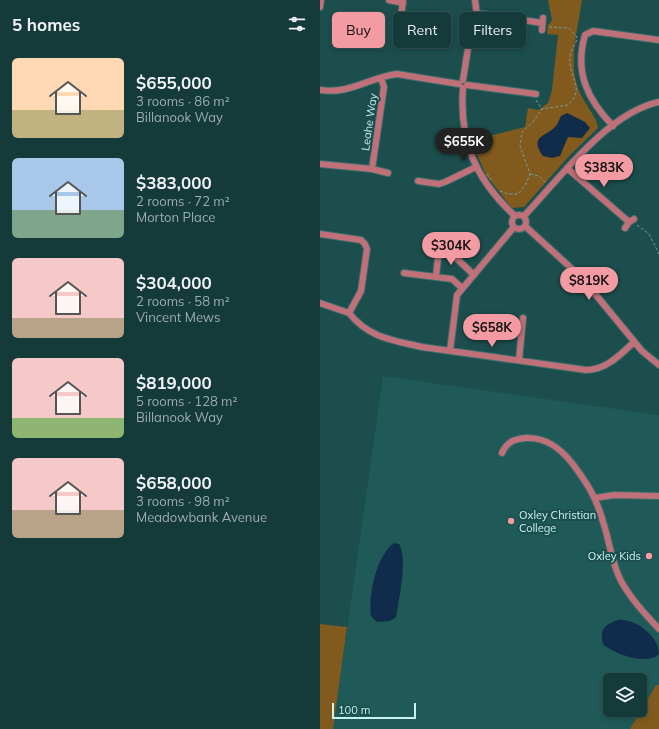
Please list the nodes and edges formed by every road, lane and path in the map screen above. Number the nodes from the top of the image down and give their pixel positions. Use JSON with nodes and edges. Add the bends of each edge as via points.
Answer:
{"nodes":[{"id":1,"x":321,"y":0,"type":"edge"},
{"id":2,"x":389,"y":0,"type":"edge"},
{"id":3,"x":475,"y":0,"type":"edge"},
{"id":4,"x":403,"y":1,"type":"edge"},
{"id":5,"x":320,"y":7,"type":"edge"},
{"id":6,"x":402,"y":12,"type":"edge"},
{"id":7,"x":477,"y":12,"type":"edge"},
{"id":8,"x":526,"y":22,"type":"edge"},
{"id":9,"x":542,"y":25,"type":"joint"},
{"id":10,"x":659,"y":40,"type":"edge"},
{"id":11,"x":468,"y":48,"type":"edge"},
{"id":12,"x":381,"y":78,"type":"junction"},
{"id":13,"x":463,"y":84,"type":"junction"},
{"id":14,"x":320,"y":90,"type":"edge"},
{"id":15,"x":536,"y":97,"type":"joint"},
{"id":16,"x":659,"y":102,"type":"edge"},
{"id":17,"x":542,"y":109,"type":"junction"},
{"id":18,"x":613,"y":126,"type":"junction"},
{"id":19,"x":320,"y":164,"type":"edge"},
{"id":20,"x":476,"y":167,"type":"junction"},
{"id":21,"x":568,"y":168,"type":"junction"},
{"id":22,"x":372,"y":169,"type":"junction"},
{"id":23,"x":388,"y":173,"type":"dead end"},
{"id":24,"x":530,"y":174,"type":"junction"},
{"id":25,"x":481,"y":176,"type":"junction"},
{"id":26,"x":418,"y":181,"type":"dead end"},
{"id":27,"x":551,"y":188,"type":"junction"},
{"id":28,"x":515,"y":216,"type":"junction"},
{"id":29,"x":524,"y":216,"type":"junction"},
{"id":30,"x":632,"y":220,"type":"junction"},
{"id":31,"x":525,"y":226,"type":"junction"},
{"id":32,"x":514,"y":227,"type":"junction"},
{"id":33,"x":625,"y":228,"type":"dead end"},
{"id":34,"x":320,"y":234,"type":"edge"},
{"id":35,"x":659,"y":254,"type":"edge"},
{"id":36,"x":404,"y":273,"type":"dead end"},
{"id":37,"x":474,"y":274,"type":"junction"},
{"id":38,"x":436,"y":277,"type":"junction"},
{"id":39,"x":462,"y":288,"type":"junction"},
{"id":40,"x":320,"y":303,"type":"edge"},
{"id":41,"x":349,"y":312,"type":"junction"},
{"id":42,"x":523,"y":318,"type":"dead end"},
{"id":43,"x":634,"y":342,"type":"junction"},
{"id":44,"x":450,"y":351,"type":"junction"},
{"id":45,"x":519,"y":360,"type":"junction"},
{"id":46,"x":659,"y":365,"type":"edge"},
{"id":47,"x":502,"y":453,"type":"dead end"},
{"id":48,"x":659,"y":496,"type":"edge"},
{"id":49,"x":595,"y":498,"type":"junction"},
{"id":50,"x":659,"y":629,"type":"edge"}],
"edges":[{"from":1,"to":5,"type":"street"},
{"from":2,"to":4,"type":"street"},
{"from":3,"to":7,"type":"street"},
{"from":4,"to":6,"type":"street"},
{"from":8,"to":9,"type":"street"},
{"from":9,"to":17,"type":"path","via":[[569,28],[578,37],[570,55],[571,72],[577,94],[568,105]]},
{"from":10,"to":18,"type":"street","via":[[593,31],[585,36],[582,60],[585,84],[593,102]]},
{"from":11,"to":13,"type":"street"},
{"from":12,"to":13,"type":"street","via":[[397,74]]},
{"from":12,"to":14,"type":"street","via":[[351,89],[328,92]]},
{"from":12,"to":22,"type":"street","name":"Leahe Way","via":[[384,87]]},
{"from":13,"to":15,"type":"street"},
{"from":13,"to":20,"type":"street","via":[[465,141]]},
{"from":15,"to":17,"type":"path"},
{"from":16,"to":18,"type":"street","via":[[636,110]]},
{"from":17,"to":24,"type":"path","via":[[520,136],[521,150]]},
{"from":18,"to":21,"type":"street"},
{"from":19,"to":22,"type":"street"},
{"from":20,"to":25,"type":"street"},
{"from":20,"to":26,"type":"street","via":[[439,184]]},
{"from":21,"to":27,"type":"street"},
{"from":21,"to":30,"type":"street"},
{"from":22,"to":23,"type":"street"},
{"from":24,"to":25,"type":"path","via":[[522,190],[513,195],[501,192],[488,174]]},
{"from":24,"to":27,"type":"path","via":[[539,176]]},
{"from":25,"to":28,"type":"street","via":[[499,202]]},
{"from":27,"to":29,"type":"street"},
{"from":28,"to":29,"type":"street"},
{"from":28,"to":32,"type":"street","via":[[512,220]]},
{"from":29,"to":31,"type":"street","via":[[527,222]]},
{"from":30,"to":33,"type":"street"},
{"from":30,"to":35,"type":"path","via":[[649,234]]},
{"from":31,"to":32,"type":"street","via":[[520,229]]},
{"from":31,"to":43,"type":"street","via":[[582,278]]},
{"from":32,"to":37,"type":"street"},
{"from":34,"to":41,"type":"street","via":[[361,240],[367,249],[361,290]]},
{"from":36,"to":38,"type":"street"},
{"from":37,"to":38,"type":"street","via":[[453,255],[444,252],[438,258]]},
{"from":37,"to":39,"type":"street"},
{"from":38,"to":39,"type":"street","via":[[452,279]]},
{"from":39,"to":44,"type":"street","via":[[455,303]]},
{"from":40,"to":41,"type":"street"},
{"from":41,"to":44,"type":"street","via":[[365,330],[377,336]]},
{"from":42,"to":45,"type":"street"},
{"from":43,"to":45,"type":"street","via":[[609,363],[594,370]]},
{"from":43,"to":46,"type":"street"},
{"from":44,"to":45,"type":"street"},
{"from":47,"to":49,"type":"street","via":[[510,441],[529,438],[550,442],[566,455],[589,484]]},
{"from":48,"to":49,"type":"street","via":[[614,495]]},
{"from":49,"to":50,"type":"street","via":[[620,579],[640,608]]}]}
